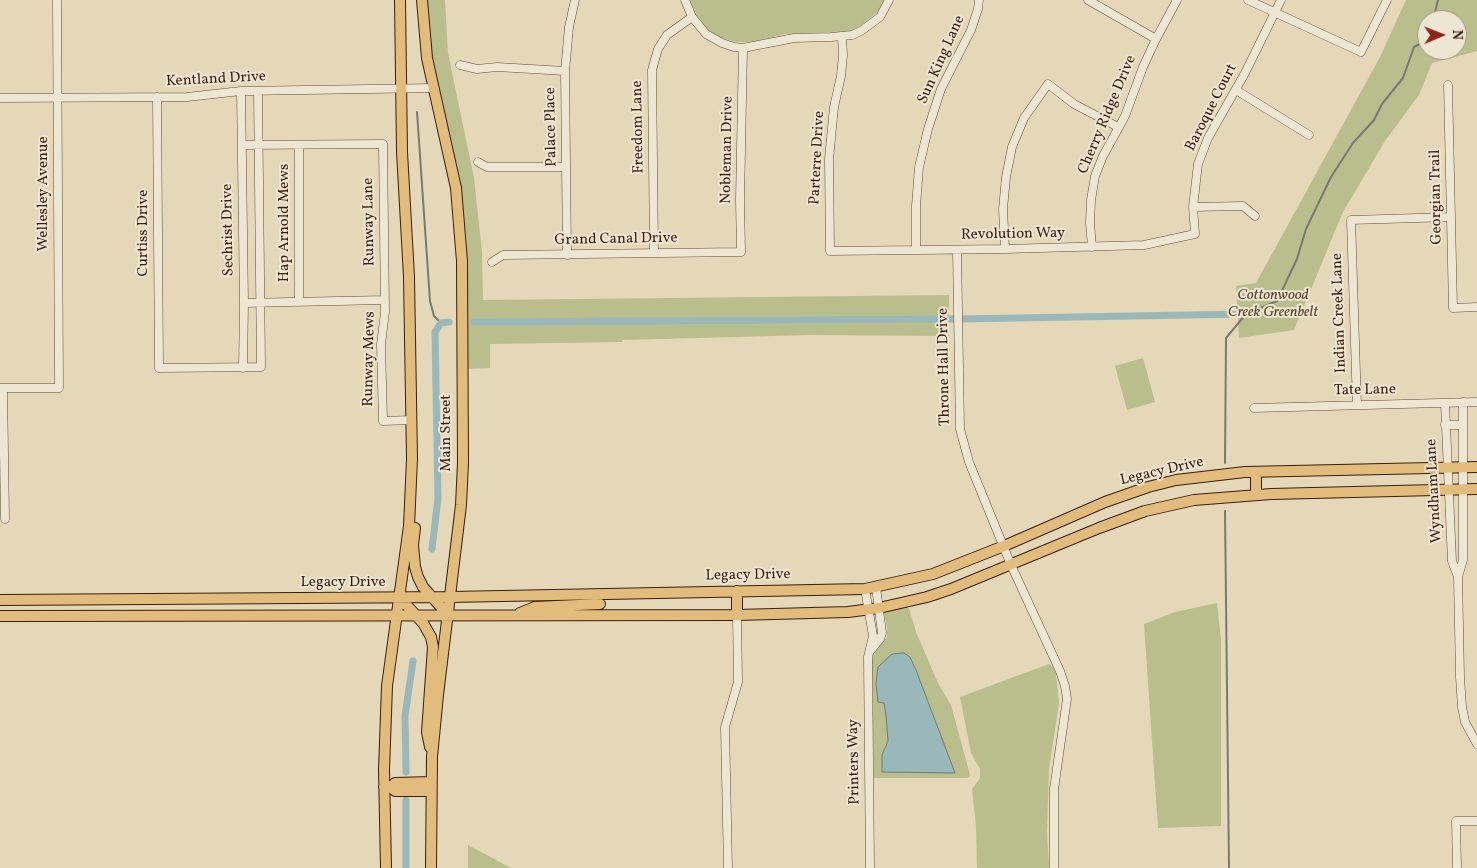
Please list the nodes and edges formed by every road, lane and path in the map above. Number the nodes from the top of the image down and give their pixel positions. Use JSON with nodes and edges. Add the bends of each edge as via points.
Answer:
{"nodes":[{"id":1,"x":57,"y":0,"type":"edge"},
{"id":2,"x":400,"y":0,"type":"edge"},
{"id":3,"x":422,"y":0,"type":"edge"},
{"id":4,"x":575,"y":0,"type":"edge"},
{"id":5,"x":685,"y":0,"type":"edge"},
{"id":6,"x":889,"y":0,"type":"edge"},
{"id":7,"x":979,"y":0,"type":"edge"},
{"id":8,"x":1088,"y":0,"type":"edge"},
{"id":9,"x":1177,"y":0,"type":"edge"},
{"id":10,"x":1248,"y":0,"type":"edge"},
{"id":11,"x":1281,"y":0,"type":"edge"},
{"id":12,"x":1387,"y":0,"type":"edge"},
{"id":13,"x":1275,"y":13,"type":"junction"},
{"id":14,"x":692,"y":17,"type":"junction"},
{"id":15,"x":842,"y":37,"type":"junction"},
{"id":16,"x":1156,"y":39,"type":"junction"},
{"id":17,"x":743,"y":48,"type":"junction"},
{"id":18,"x":460,"y":65,"type":"dead end"},
{"id":19,"x":565,"y":72,"type":"junction"},
{"id":20,"x":1448,"y":85,"type":"dead end"},
{"id":21,"x":434,"y":88,"type":"junction"},
{"id":22,"x":402,"y":89,"type":"junction"},
{"id":23,"x":1236,"y":90,"type":"junction"},
{"id":24,"x":241,"y":91,"type":"junction"},
{"id":25,"x":258,"y":91,"type":"junction"},
{"id":26,"x":157,"y":97,"type":"junction"},
{"id":27,"x":0,"y":98,"type":"edge"},
{"id":28,"x":57,"y":98,"type":"junction"},
{"id":29,"x":1118,"y":127,"type":"junction"},
{"id":30,"x":1309,"y":135,"type":"dead end"},
{"id":31,"x":242,"y":145,"type":"junction"},
{"id":32,"x":259,"y":145,"type":"junction"},
{"id":33,"x":299,"y":145,"type":"junction"},
{"id":34,"x":478,"y":162,"type":"dead end"},
{"id":35,"x":566,"y":167,"type":"junction"},
{"id":36,"x":1193,"y":207,"type":"junction"},
{"id":37,"x":1255,"y":216,"type":"dead end"},
{"id":38,"x":1451,"y":217,"type":"junction"},
{"id":39,"x":1195,"y":234,"type":"joint"},
{"id":40,"x":1092,"y":247,"type":"junction"},
{"id":41,"x":1005,"y":249,"type":"junction"},
{"id":42,"x":916,"y":250,"type":"junction"},
{"id":43,"x":957,"y":250,"type":"junction"},
{"id":44,"x":830,"y":251,"type":"joint"},
{"id":45,"x":741,"y":252,"type":"joint"},
{"id":46,"x":654,"y":253,"type":"junction"},
{"id":47,"x":567,"y":255,"type":"junction"},
{"id":48,"x":492,"y":262,"type":"dead end"},
{"id":49,"x":385,"y":300,"type":"junction"},
{"id":50,"x":299,"y":302,"type":"junction"},
{"id":51,"x":244,"y":303,"type":"junction"},
{"id":52,"x":260,"y":303,"type":"junction"},
{"id":53,"x":1477,"y":307,"type":"edge"},
{"id":54,"x":243,"y":368,"type":"junction"},
{"id":55,"x":2,"y":388,"type":"edge"},
{"id":56,"x":1463,"y":402,"type":"junction"},
{"id":57,"x":1477,"y":402,"type":"edge"},
{"id":58,"x":1445,"y":403,"type":"junction"},
{"id":59,"x":1356,"y":405,"type":"junction"},
{"id":60,"x":1254,"y":408,"type":"dead end"},
{"id":61,"x":411,"y":420,"type":"junction"},
{"id":62,"x":1463,"y":424,"type":"junction"},
{"id":63,"x":1445,"y":425,"type":"junction"},
{"id":64,"x":412,"y":459,"type":"junction"},
{"id":65,"x":1446,"y":467,"type":"junction"},
{"id":66,"x":1464,"y":467,"type":"junction"},
{"id":67,"x":1477,"y":467,"type":"edge"},
{"id":68,"x":1256,"y":472,"type":"junction"},
{"id":69,"x":1463,"y":489,"type":"junction"},
{"id":70,"x":1477,"y":489,"type":"edge"},
{"id":71,"x":1449,"y":490,"type":"junction"},
{"id":72,"x":1256,"y":494,"type":"junction"},
{"id":73,"x":5,"y":519,"type":"dead end"},
{"id":74,"x":1004,"y":546,"type":"junction"},
{"id":75,"x":1011,"y":564,"type":"junction"},
{"id":76,"x":1458,"y":577,"type":"junction"},
{"id":77,"x":870,"y":588,"type":"junction"},
{"id":78,"x":737,"y":591,"type":"junction"},
{"id":79,"x":399,"y":597,"type":"junction"},
{"id":80,"x":432,"y":597,"type":"junction"},
{"id":81,"x":254,"y":598,"type":"junction"},
{"id":82,"x":450,"y":598,"type":"junction"},
{"id":83,"x":106,"y":599,"type":"junction"},
{"id":84,"x":600,"y":599,"type":"junction"},
{"id":85,"x":0,"y":600,"type":"edge"},
{"id":86,"x":874,"y":609,"type":"junction"},
{"id":87,"x":737,"y":615,"type":"junction"},
{"id":88,"x":0,"y":616,"type":"edge"},
{"id":89,"x":106,"y":616,"type":"junction"},
{"id":90,"x":254,"y":616,"type":"junction"},
{"id":91,"x":418,"y":616,"type":"junction"},
{"id":92,"x":449,"y":616,"type":"junction"},
{"id":93,"x":512,"y":616,"type":"junction"},
{"id":94,"x":600,"y":616,"type":"junction"},
{"id":95,"x":396,"y":617,"type":"junction"},
{"id":96,"x":1477,"y":744,"type":"edge"},
{"id":97,"x":432,"y":758,"type":"junction"},
{"id":98,"x":431,"y":786,"type":"junction"},
{"id":99,"x":388,"y":787,"type":"junction"},
{"id":100,"x":1477,"y":821,"type":"edge"},
{"id":101,"x":386,"y":868,"type":"edge"},
{"id":102,"x":431,"y":868,"type":"edge"},
{"id":103,"x":728,"y":868,"type":"edge"},
{"id":104,"x":870,"y":868,"type":"edge"},
{"id":105,"x":1054,"y":868,"type":"edge"},
{"id":106,"x":1457,"y":868,"type":"edge"}],
"edges":[{"from":1,"to":28,"type":"street","name":"Wellesley Avenue"},
{"from":2,"to":22,"type":"main road"},
{"from":3,"to":21,"type":"main road","name":"Main Street","via":[[426,58]]},
{"from":4,"to":19,"type":"street","name":"Palace Place"},
{"from":5,"to":14,"type":"street"},
{"from":6,"to":15,"type":"street","via":[[880,17],[861,31]]},
{"from":7,"to":42,"type":"street","name":"Sun King Lane","via":[[972,30],[941,89],[928,129],[916,196]]},
{"from":8,"to":16,"type":"street"},
{"from":9,"to":16,"type":"street","name":"Cherry Ridge Drive"},
{"from":10,"to":13,"type":"street"},
{"from":11,"to":13,"type":"street","name":"Baroque Court"},
{"from":12,"to":13,"type":"street","via":[[1362,52]]},
{"from":13,"to":23,"type":"street","name":"Baroque Court"},
{"from":14,"to":17,"type":"street","via":[[706,34],[722,43]]},
{"from":14,"to":46,"type":"street","name":"Freedom Lane","via":[[667,35],[652,70]]},
{"from":15,"to":17,"type":"street","via":[[794,38]]},
{"from":15,"to":44,"type":"street","name":"Parterre Drive","via":[[841,76],[829,158]]},
{"from":16,"to":29,"type":"street","name":"Cherry Ridge Drive"},
{"from":17,"to":45,"type":"street","name":"Nobleman Drive"},
{"from":18,"to":19,"type":"street","via":[[477,69],[497,67]]},
{"from":19,"to":35,"type":"street","name":"Palace Place"},
{"from":20,"to":38,"type":"street","name":"Georgian Trail"},
{"from":21,"to":22,"type":"street","name":"Kentland Drive"},
{"from":21,"to":82,"type":"main road","name":"Main Street","via":[[456,188],[462,261],[463,463]]},
{"from":22,"to":25,"type":"street","name":"Kentland Drive"},
{"from":22,"to":61,"type":"main road"},
{"from":23,"to":30,"type":"street"},
{"from":23,"to":36,"type":"street","name":"Baroque Court","via":[[1208,138],[1198,164]]},
{"from":24,"to":25,"type":"street","name":"Kentland Drive"},
{"from":24,"to":26,"type":"street","name":"Kentland Drive"},
{"from":24,"to":31,"type":"street","name":"Sechrist Drive"},
{"from":25,"to":32,"type":"street","name":"Sechrist Drive"},
{"from":26,"to":28,"type":"street","name":"Kentland Drive"},
{"from":26,"to":54,"type":"street","name":"Curtiss Drive","via":[[159,368]]},
{"from":27,"to":28,"type":"street","name":"Kentland Drive"},
{"from":28,"to":55,"type":"street","name":"Wellesley Avenue","via":[[59,388]]},
{"from":29,"to":40,"type":"street","name":"Cherry Ridge Drive","via":[[1095,176],[1090,223]]},
{"from":29,"to":41,"type":"street","via":[[1074,104],[1048,84],[1024,118],[1012,147],[1003,209]]},
{"from":31,"to":32,"type":"street"},
{"from":31,"to":51,"type":"street","name":"Sechrist Drive"},
{"from":32,"to":33,"type":"street"},
{"from":32,"to":52,"type":"street","name":"Sechrist Drive"},
{"from":33,"to":49,"type":"street","name":"Runway Lane","via":[[383,144]]},
{"from":33,"to":50,"type":"street","name":"Hap Arnold Mews"},
{"from":34,"to":35,"type":"street","via":[[486,167]]},
{"from":35,"to":47,"type":"street","name":"Palace Place"},
{"from":36,"to":37,"type":"street","via":[[1243,206]]},
{"from":36,"to":39,"type":"street","name":"Baroque Court"},
{"from":38,"to":53,"type":"street","name":"Georgian Trail","via":[[1453,308]]},
{"from":38,"to":59,"type":"street","name":"Indian Creek Lane","via":[[1350,220]]},
{"from":39,"to":40,"type":"street","name":"Revolution Way","via":[[1144,245]]},
{"from":40,"to":41,"type":"street","name":"Revolution Way"},
{"from":41,"to":43,"type":"street","name":"Revolution Way"},
{"from":42,"to":43,"type":"street","name":"Revolution Way"},
{"from":42,"to":44,"type":"street","name":"Revolution Way"},
{"from":43,"to":74,"type":"street","name":"Throne Hall Drive","via":[[960,429],[969,462]]},
{"from":45,"to":46,"type":"street","name":"Grand Canal Drive"},
{"from":46,"to":47,"type":"street","name":"Grand Canal Drive"},
{"from":47,"to":48,"type":"street","name":"Grand Canal Drive","via":[[503,255]]},
{"from":49,"to":50,"type":"street"},
{"from":49,"to":61,"type":"street","name":"Runway Mews","via":[[381,345],[383,421]]},
{"from":50,"to":52,"type":"street"},
{"from":51,"to":52,"type":"street"},
{"from":51,"to":54,"type":"street","name":"Sechrist Drive"},
{"from":52,"to":54,"type":"street","name":"Sechrist Drive","via":[[261,367]]},
{"from":55,"to":73,"type":"street"},
{"from":56,"to":57,"type":"street","name":"Tate Lane"},
{"from":56,"to":58,"type":"street","name":"Tate Lane"},
{"from":56,"to":62,"type":"street","name":"Wyndham Lane"},
{"from":58,"to":59,"type":"street","name":"Tate Lane"},
{"from":58,"to":63,"type":"street","name":"Wyndham Lane"},
{"from":59,"to":60,"type":"street","name":"Tate Lane"},
{"from":61,"to":64,"type":"main road"},
{"from":62,"to":63,"type":"street"},
{"from":62,"to":66,"type":"street","name":"Wyndham Lane"},
{"from":63,"to":65,"type":"street","name":"Wyndham Lane"},
{"from":64,"to":79,"type":"main road","via":[[409,526]]},
{"from":64,"to":80,"type":"main road","via":[[417,479],[413,545],[416,567],[422,586]]},
{"from":65,"to":66,"type":"main road","name":"Legacy Drive"},
{"from":65,"to":68,"type":"main road","name":"Legacy Drive"},
{"from":65,"to":71,"type":"street","name":"Wyndham Lane"},
{"from":66,"to":67,"type":"main road","name":"Legacy Drive"},
{"from":66,"to":69,"type":"street","name":"Wyndham Lane"},
{"from":68,"to":72,"type":"main road"},
{"from":68,"to":74,"type":"main road","name":"Legacy Drive","via":[[1210,475],[1148,487]]},
{"from":69,"to":70,"type":"main road"},
{"from":69,"to":71,"type":"main road"},
{"from":69,"to":76,"type":"street","name":"Wyndham Lane","via":[[1463,560]]},
{"from":71,"to":72,"type":"main road"},
{"from":71,"to":76,"type":"street","name":"Wyndham Lane","via":[[1452,561]]},
{"from":72,"to":75,"type":"main road","via":[[1194,500],[1145,511]]},
{"from":74,"to":75,"type":"street","name":"Throne Hall Drive"},
{"from":74,"to":77,"type":"main road","name":"Legacy Drive","via":[[933,574]]},
{"from":75,"to":86,"type":"main road","via":[[927,597]]},
{"from":75,"to":105,"type":"street","name":"Throne Hall Drive","via":[[1060,671],[1067,699],[1054,789]]},
{"from":76,"to":96,"type":"street","name":"Wyndham Lane","via":[[1462,707],[1465,722]]},
{"from":77,"to":78,"type":"main road","name":"Legacy Drive"},
{"from":77,"to":86,"type":"street","name":"Printers Way"},
{"from":78,"to":84,"type":"main road","name":"Legacy Drive"},
{"from":78,"to":87,"type":"main road"},
{"from":79,"to":80,"type":"main road","name":"Legacy Drive"},
{"from":79,"to":81,"type":"main road","name":"Legacy Drive"},
{"from":79,"to":91,"type":"main road"},
{"from":79,"to":95,"type":"main road"},
{"from":80,"to":82,"type":"main road","name":"Legacy Drive"},
{"from":80,"to":92,"type":"main road"},
{"from":81,"to":83,"type":"main road","name":"Legacy Drive"},
{"from":81,"to":90,"type":"main road"},
{"from":82,"to":84,"type":"main road","name":"Legacy Drive"},
{"from":82,"to":92,"type":"main road","name":"Main Street"},
{"from":83,"to":85,"type":"main road","name":"Legacy Drive"},
{"from":83,"to":89,"type":"main road"},
{"from":84,"to":93,"type":"main road","via":[[535,607]]},
{"from":84,"to":94,"type":"main road"},
{"from":86,"to":87,"type":"main road"},
{"from":86,"to":104,"type":"street","name":"Printers Way","via":[[868,656]]},
{"from":87,"to":94,"type":"main road"},
{"from":87,"to":103,"type":"street","via":[[738,682],[725,727]]},
{"from":88,"to":89,"type":"main road"},
{"from":89,"to":90,"type":"main road"},
{"from":90,"to":95,"type":"main road"},
{"from":91,"to":92,"type":"main road"},
{"from":91,"to":95,"type":"main road"},
{"from":91,"to":97,"type":"main road","via":[[431,637],[433,647],[427,732]]},
{"from":92,"to":93,"type":"main road"},
{"from":92,"to":97,"type":"main road","name":"Main Street"},
{"from":93,"to":94,"type":"main road"},
{"from":95,"to":99,"type":"main road","via":[[387,686]]},
{"from":97,"to":98,"type":"main road","name":"Main Street"},
{"from":98,"to":99,"type":"main road","via":[[395,791]]},
{"from":98,"to":102,"type":"main road","name":"Main Street"},
{"from":99,"to":101,"type":"main road"},
{"from":100,"to":106,"type":"street","via":[[1456,821]]}]}
